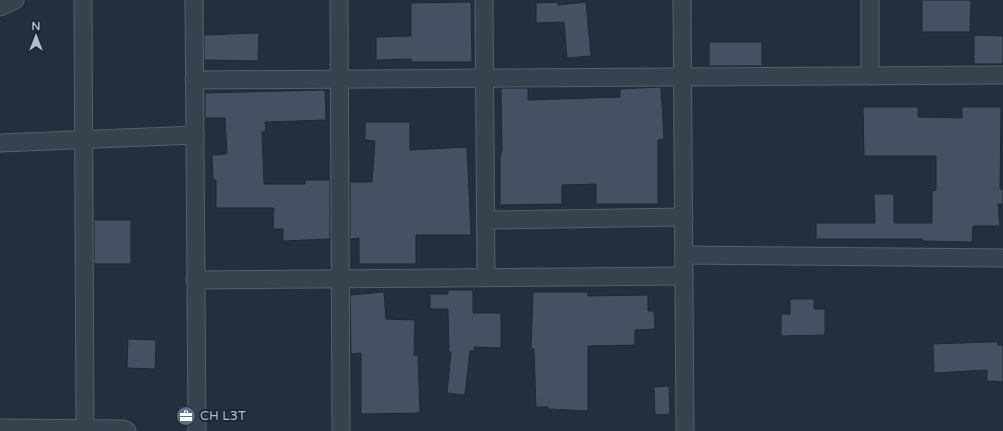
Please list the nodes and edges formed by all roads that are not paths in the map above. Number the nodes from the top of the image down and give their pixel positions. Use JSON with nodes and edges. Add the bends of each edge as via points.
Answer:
{"nodes":[{"id":1,"x":15,"y":0,"type":"edge"},
{"id":2,"x":83,"y":0,"type":"edge"},
{"id":3,"x":194,"y":0,"type":"edge"},
{"id":4,"x":339,"y":0,"type":"edge"},
{"id":5,"x":484,"y":0,"type":"edge"},
{"id":6,"x":682,"y":0,"type":"edge"},
{"id":7,"x":870,"y":0,"type":"edge"},
{"id":8,"x":0,"y":7,"type":"edge"},
{"id":9,"x":1003,"y":75,"type":"edge"},
{"id":10,"x":870,"y":76,"type":"junction"},
{"id":11,"x":683,"y":77,"type":"junction"},
{"id":12,"x":339,"y":79,"type":"junction"},
{"id":13,"x":485,"y":79,"type":"junction"},
{"id":14,"x":194,"y":80,"type":"junction"},
{"id":15,"x":195,"y":135,"type":"junction"},
{"id":16,"x":83,"y":139,"type":"junction"},
{"id":17,"x":0,"y":143,"type":"edge"},
{"id":18,"x":684,"y":217,"type":"junction"},
{"id":19,"x":486,"y":220,"type":"junction"},
{"id":20,"x":684,"y":255,"type":"junction"},
{"id":21,"x":1003,"y":258,"type":"edge"},
{"id":22,"x":684,"y":276,"type":"junction"},
{"id":23,"x":486,"y":277,"type":"junction"},
{"id":24,"x":340,"y":279,"type":"junction"},
{"id":25,"x":195,"y":280,"type":"junction"},
{"id":26,"x":0,"y":428,"type":"edge"},
{"id":27,"x":86,"y":429,"type":"junction"},
{"id":28,"x":127,"y":431,"type":"edge"},
{"id":29,"x":197,"y":431,"type":"edge"},
{"id":30,"x":341,"y":431,"type":"edge"},
{"id":31,"x":685,"y":431,"type":"edge"}],
"edges":[{"from":1,"to":8,"type":"street"},
{"from":2,"to":16,"type":"street"},
{"from":3,"to":14,"type":"street"},
{"from":4,"to":12,"type":"street"},
{"from":5,"to":13,"type":"street"},
{"from":6,"to":11,"type":"street"},
{"from":7,"to":10,"type":"street"},
{"from":9,"to":10,"type":"street"},
{"from":10,"to":11,"type":"street"},
{"from":11,"to":13,"type":"street"},
{"from":11,"to":18,"type":"street"},
{"from":12,"to":13,"type":"street"},
{"from":12,"to":14,"type":"street"},
{"from":12,"to":24,"type":"street"},
{"from":13,"to":19,"type":"street"},
{"from":14,"to":15,"type":"street"},
{"from":15,"to":16,"type":"street"},
{"from":15,"to":25,"type":"street"},
{"from":16,"to":17,"type":"street"},
{"from":16,"to":27,"type":"street"},
{"from":18,"to":19,"type":"street"},
{"from":18,"to":20,"type":"street"},
{"from":19,"to":23,"type":"street"},
{"from":20,"to":21,"type":"street"},
{"from":20,"to":22,"type":"street"},
{"from":22,"to":23,"type":"street"},
{"from":22,"to":31,"type":"street"},
{"from":23,"to":24,"type":"street"},
{"from":24,"to":25,"type":"street"},
{"from":24,"to":30,"type":"street"},
{"from":25,"to":29,"type":"street"},
{"from":26,"to":27,"type":"street"},
{"from":27,"to":28,"type":"street"}]}
